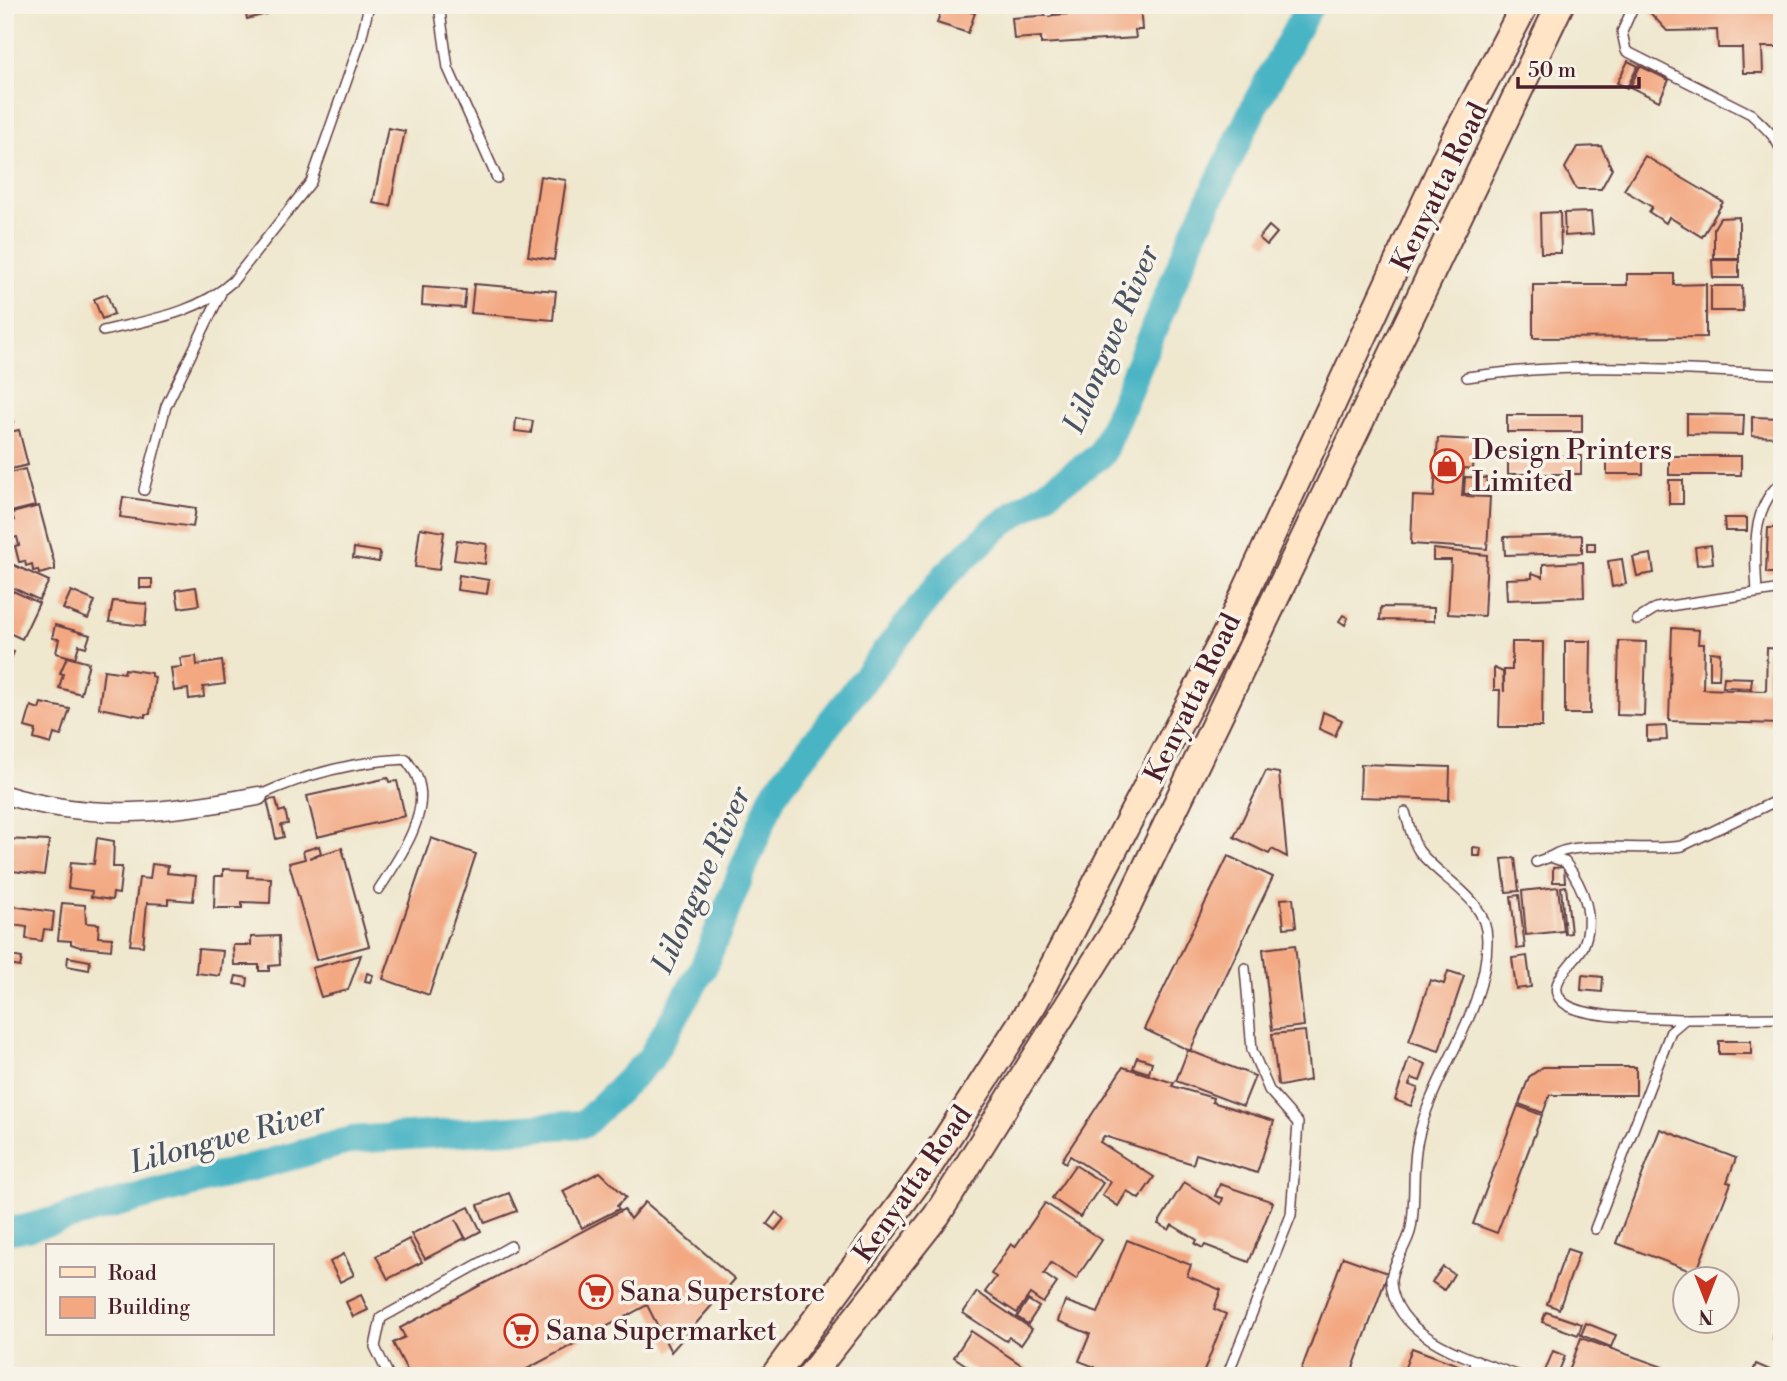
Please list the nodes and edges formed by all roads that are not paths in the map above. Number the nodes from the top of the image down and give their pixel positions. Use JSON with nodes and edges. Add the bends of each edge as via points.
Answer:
{"nodes":[{"id":1,"x":369,"y":5,"type":"edge"},
{"id":2,"x":439,"y":5,"type":"edge"},
{"id":3,"x":663,"y":5,"type":"edge"},
{"id":4,"x":700,"y":5,"type":"edge"},
{"id":5,"x":1525,"y":5,"type":"edge"},
{"id":6,"x":1560,"y":5,"type":"edge"},
{"id":7,"x":1634,"y":5,"type":"edge"},
{"id":8,"x":1782,"y":155,"type":"edge"},
{"id":9,"x":497,"y":178,"type":"dead end"},
{"id":10,"x":222,"y":292,"type":"junction"},
{"id":11,"x":103,"y":331,"type":"dead end"},
{"id":12,"x":1782,"y":374,"type":"edge"},
{"id":13,"x":1467,"y":377,"type":"dead end"},
{"id":14,"x":1782,"y":482,"type":"edge"},
{"id":15,"x":144,"y":490,"type":"dead end"},
{"id":16,"x":1782,"y":589,"type":"edge"},
{"id":17,"x":1756,"y":592,"type":"junction"},
{"id":18,"x":1637,"y":620,"type":"dead end"},
{"id":19,"x":5,"y":794,"type":"edge"},
{"id":20,"x":258,"y":796,"type":"joint"},
{"id":21,"x":1782,"y":798,"type":"edge"},
{"id":22,"x":1405,"y":812,"type":"dead end"},
{"id":23,"x":1550,"y":857,"type":"junction"},
{"id":24,"x":1536,"y":862,"type":"dead end"},
{"id":25,"x":379,"y":888,"type":"dead end"},
{"id":26,"x":1245,"y":968,"type":"dead end"},
{"id":27,"x":1782,"y":1018,"type":"edge"},
{"id":28,"x":1685,"y":1019,"type":"junction"},
{"id":29,"x":1595,"y":1229,"type":"dead end"},
{"id":30,"x":511,"y":1246,"type":"dead end"},
{"id":31,"x":1477,"y":1360,"type":"junction"},
{"id":32,"x":389,"y":1376,"type":"edge"},
{"id":33,"x":774,"y":1376,"type":"edge"},
{"id":34,"x":810,"y":1376,"type":"edge"},
{"id":35,"x":1227,"y":1376,"type":"edge"},
{"id":36,"x":1470,"y":1376,"type":"edge"},
{"id":37,"x":1520,"y":1376,"type":"edge"}],
"edges":[{"from":1,"to":10,"type":"lane","via":[[311,182]]},
{"from":2,"to":9,"type":"lane","via":[[448,68]]},
{"from":3,"to":4,"type":"lane"},
{"from":5,"to":33,"type":"main road","name":"Kenyatta Road","via":[[1455,138],[1226,634],[1034,1003],[927,1169]]},
{"from":6,"to":34,"type":"main road","name":"Kenyatta Road","via":[[1119,924],[937,1215]]},
{"from":7,"to":8,"type":"lane","via":[[1622,32],[1626,51],[1751,114],[1768,129]]},
{"from":10,"to":11,"type":"lane","via":[[175,314]]},
{"from":10,"to":15,"type":"lane","via":[[166,406]]},
{"from":12,"to":13,"type":"lane","via":[[1586,367],[1525,368]]},
{"from":14,"to":17,"type":"lane","via":[[1764,507],[1755,540]]},
{"from":16,"to":17,"type":"lane"},
{"from":17,"to":18,"type":"lane","via":[[1656,608]]},
{"from":19,"to":20,"type":"street","via":[[95,813],[178,811]]},
{"from":20,"to":25,"type":"lane","via":[[367,760],[406,759],[418,779],[419,810],[399,858]]},
{"from":21,"to":23,"type":"lane","via":[[1682,846],[1578,846]]},
{"from":22,"to":31,"type":"lane","via":[[1417,849],[1476,902],[1487,938],[1480,992],[1417,1144],[1411,1233],[1390,1280],[1397,1307],[1418,1332]]},
{"from":23,"to":24,"type":"lane"},
{"from":23,"to":28,"type":"lane","via":[[1565,862],[1576,877],[1587,910],[1583,946],[1558,978],[1558,993],[1566,1004],[1601,1013]]},
{"from":26,"to":35,"type":"lane","via":[[1252,1050],[1269,1090],[1298,1123],[1291,1215]]},
{"from":27,"to":28,"type":"lane"},
{"from":28,"to":29,"type":"lane","via":[[1671,1031]]},
{"from":30,"to":32,"type":"lane","via":[[381,1318],[375,1347]]},
{"from":31,"to":36,"type":"lane"},
{"from":31,"to":37,"type":"lane"}]}
